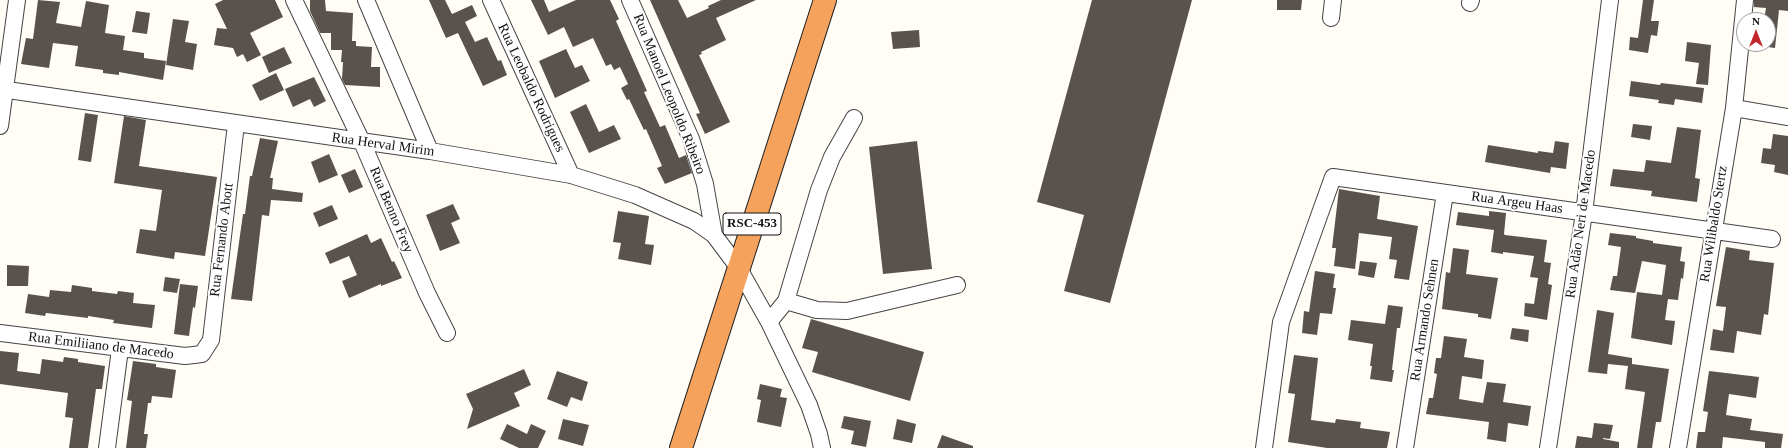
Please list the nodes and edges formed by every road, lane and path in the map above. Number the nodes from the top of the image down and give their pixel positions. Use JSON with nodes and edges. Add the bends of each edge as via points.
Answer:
{"nodes":[{"id":1,"x":17,"y":0,"type":"edge"},
{"id":2,"x":294,"y":0,"type":"edge"},
{"id":3,"x":366,"y":0,"type":"edge"},
{"id":4,"x":491,"y":0,"type":"edge"},
{"id":5,"x":630,"y":0,"type":"edge"},
{"id":6,"x":825,"y":0,"type":"edge"},
{"id":7,"x":1333,"y":0,"type":"edge"},
{"id":8,"x":1610,"y":0,"type":"edge"},
{"id":9,"x":1745,"y":0,"type":"edge"},
{"id":10,"x":1331,"y":18,"type":"dead end"},
{"id":11,"x":2,"y":89,"type":"edge"},
{"id":12,"x":1734,"y":108,"type":"junction"},
{"id":13,"x":1788,"y":117,"type":"edge"},
{"id":14,"x":854,"y":118,"type":"dead end"},
{"id":15,"x":236,"y":124,"type":"junction"},
{"id":16,"x":0,"y":126,"type":"edge"},
{"id":17,"x":362,"y":142,"type":"junction"},
{"id":18,"x":430,"y":151,"type":"junction"},
{"id":19,"x":572,"y":175,"type":"junction"},
{"id":20,"x":1445,"y":193,"type":"junction"},
{"id":21,"x":1584,"y":213,"type":"junction"},
{"id":22,"x":1713,"y":231,"type":"junction"},
{"id":23,"x":714,"y":235,"type":"junction"},
{"id":24,"x":1772,"y":239,"type":"dead end"},
{"id":25,"x":738,"y":267,"type":"junction"},
{"id":26,"x":957,"y":285,"type":"dead end"},
{"id":27,"x":786,"y":301,"type":"junction"},
{"id":28,"x":769,"y":322,"type":"junction"},
{"id":29,"x":0,"y":333,"type":"edge"},
{"id":30,"x":447,"y":333,"type":"dead end"},
{"id":31,"x":120,"y":349,"type":"junction"},
{"id":32,"x":202,"y":354,"type":"joint"},
{"id":33,"x":107,"y":448,"type":"edge"},
{"id":34,"x":680,"y":448,"type":"edge"},
{"id":35,"x":822,"y":448,"type":"edge"},
{"id":36,"x":1264,"y":448,"type":"edge"},
{"id":37,"x":1405,"y":448,"type":"edge"},
{"id":38,"x":1548,"y":448,"type":"edge"},
{"id":39,"x":1678,"y":448,"type":"edge"}],
"edges":[{"from":1,"to":11,"type":"street"},
{"from":2,"to":17,"type":"street","name":"Rua Benno Frey"},
{"from":3,"to":18,"type":"street"},
{"from":4,"to":19,"type":"street","name":"Rua Leobaldo Rodrigues"},
{"from":5,"to":23,"type":"street","name":"Rua Manoel Leopoldo Ribeiro","via":[[691,140],[705,184]]},
{"from":6,"to":25,"type":"highway","number":"RSC-453"},
{"from":7,"to":10,"type":"street"},
{"from":8,"to":21,"type":"street","name":"Rua Adão Neri de Macedo"},
{"from":9,"to":12,"type":"street","name":"Rua Wilibaldo Stertz"},
{"from":11,"to":15,"type":"street","name":"Rua Herval Mirim"},
{"from":11,"to":16,"type":"street"},
{"from":12,"to":13,"type":"street"},
{"from":12,"to":22,"type":"street","name":"Rua Wilibaldo Stertz"},
{"from":14,"to":27,"type":"street","via":[[832,157],[819,190]]},
{"from":15,"to":17,"type":"street","name":"Rua Herval Mirim"},
{"from":15,"to":32,"type":"street","name":"Rua Fernando Abott","via":[[211,340]]},
{"from":17,"to":18,"type":"street","name":"Rua Herval Mirim"},
{"from":17,"to":30,"type":"street","name":"Rua Benno Frey","via":[[426,293]]},
{"from":18,"to":19,"type":"street","name":"Rua Herval Mirim"},
{"from":19,"to":23,"type":"street","name":"Rua Herval Mirim","via":[[635,195],[694,221]]},
{"from":20,"to":21,"type":"street","name":"Rua Argeu Haas"},
{"from":20,"to":36,"type":"street","name":"Rua Argeu Haas","via":[[1333,177],[1281,322]]},
{"from":20,"to":37,"type":"street","name":"Rua Armando Sehnen"},
{"from":21,"to":22,"type":"street","name":"Rua Argeu Haas"},
{"from":21,"to":38,"type":"street","name":"Rua Adão Neri de Macedo"},
{"from":22,"to":24,"type":"street","name":"Rua Argeu Haas"},
{"from":22,"to":39,"type":"street","name":"Rua Wilibaldo Stertz"},
{"from":23,"to":25,"type":"street","name":"Rua Herval Mirim"},
{"from":25,"to":28,"type":"street","name":"Rua Herval Mirim"},
{"from":25,"to":34,"type":"highway","number":"RSC-453"},
{"from":26,"to":27,"type":"street","via":[[847,311],[817,310]]},
{"from":27,"to":28,"type":"street"},
{"from":28,"to":35,"type":"street","name":"Rua Herval Mirim","via":[[809,404]]},
{"from":29,"to":31,"type":"street","name":"Rua Emiliiano de Macedo"},
{"from":31,"to":32,"type":"street","name":"Rua Emiliiano de Macedo","via":[[185,356]]},
{"from":31,"to":33,"type":"street"}]}
